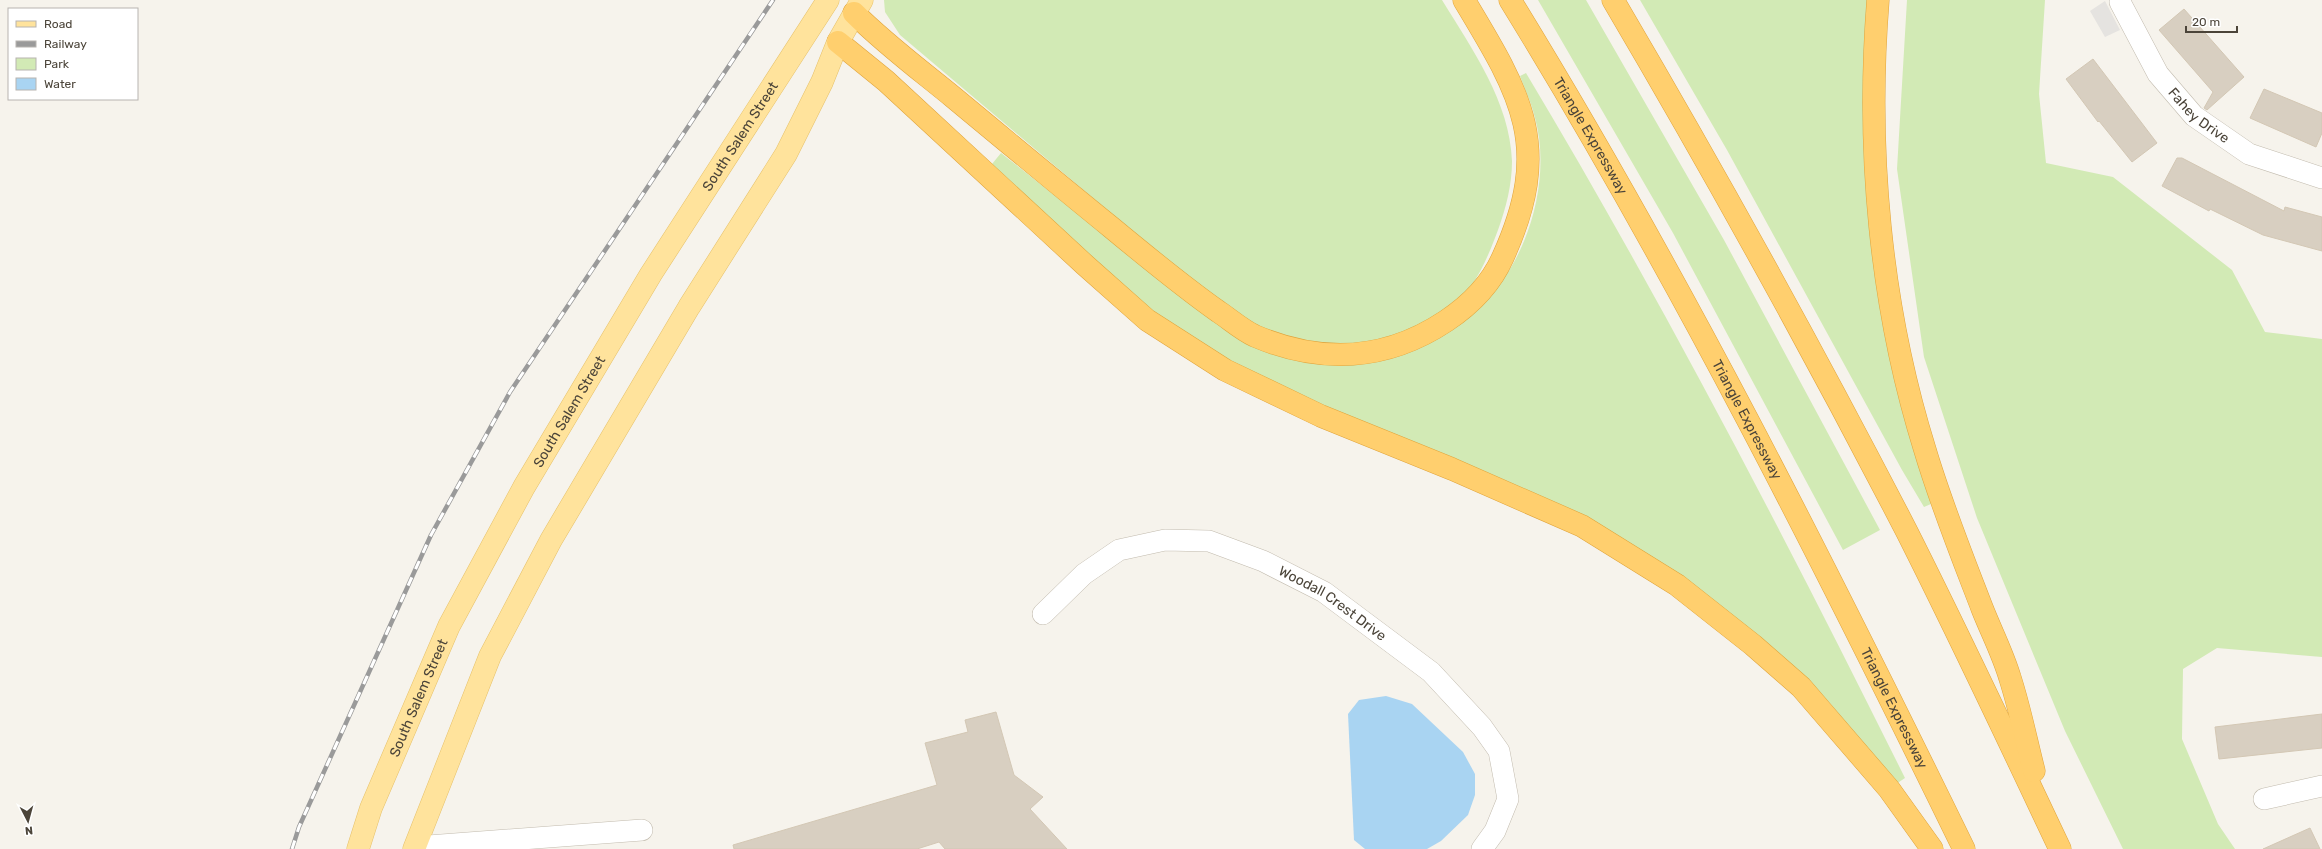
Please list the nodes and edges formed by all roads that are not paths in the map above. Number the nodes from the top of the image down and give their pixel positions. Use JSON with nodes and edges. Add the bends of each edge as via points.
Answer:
{"nodes":[{"id":1,"x":828,"y":0,"type":"edge"},
{"id":2,"x":835,"y":0,"type":"edge"},
{"id":3,"x":1464,"y":0,"type":"edge"},
{"id":4,"x":1510,"y":0,"type":"edge"},
{"id":5,"x":1613,"y":0,"type":"edge"},
{"id":6,"x":1878,"y":0,"type":"edge"},
{"id":7,"x":2120,"y":2,"type":"dead end"},
{"id":8,"x":858,"y":7,"type":"edge"},
{"id":9,"x":814,"y":22,"type":"junction"},
{"id":10,"x":838,"y":42,"type":"junction"},
{"id":11,"x":2322,"y":178,"type":"edge"},
{"id":12,"x":1043,"y":614,"type":"dead end"},
{"id":13,"x":2322,"y":786,"type":"edge"},
{"id":14,"x":2264,"y":799,"type":"dead end"},
{"id":15,"x":2047,"y":821,"type":"junction"},
{"id":16,"x":642,"y":830,"type":"dead end"},
{"id":17,"x":602,"y":841,"type":"edge"},
{"id":18,"x":414,"y":848,"type":"edge"},
{"id":19,"x":358,"y":849,"type":"edge"},
{"id":20,"x":1482,"y":849,"type":"edge"},
{"id":21,"x":1932,"y":849,"type":"edge"},
{"id":22,"x":1964,"y":849,"type":"edge"},
{"id":23,"x":2060,"y":849,"type":"edge"}],
"edges":[{"from":1,"to":9,"type":"main road","name":"South Salem Street"},
{"from":2,"to":8,"type":"main road"},
{"from":3,"to":8,"type":"highway","via":[[1511,81],[1524,118],[1529,152],[1526,190],[1516,229],[1497,270],[1475,298],[1452,317],[1424,336],[1397,347],[1369,353],[1336,355],[1301,350],[1252,334],[1193,294],[1036,167]]},
{"from":4,"to":22,"type":"highway","name":"Triangle Expressway","via":[[1630,204],[1736,396],[1835,586]]},
{"from":5,"to":15,"type":"highway","via":[[1742,224],[1821,368],[1907,533]]},
{"from":6,"to":15,"type":"highway","via":[[1874,51],[1877,181],[1886,279],[1903,367],[1924,448],[1941,500],[2010,678]]},
{"from":7,"to":11,"type":"street","name":"Fahey Drive","via":[[2158,74],[2194,116],[2249,154]]},
{"from":8,"to":10,"type":"main road"},
{"from":9,"to":10,"type":"main road"},
{"from":9,"to":19,"type":"main road","name":"South Salem Street","via":[[651,274],[524,487],[448,626],[371,808]]},
{"from":10,"to":18,"type":"main road","via":[[822,82],[786,154],[689,307],[540,560],[490,656]]},
{"from":10,"to":21,"type":"highway","via":[[886,81],[1147,320],[1225,370],[1308,409],[1582,526],[1677,585],[1801,687],[1889,789]]},
{"from":12,"to":20,"type":"street","name":"Woodall Crest Drive","via":[[1084,574],[1119,550],[1165,540],[1209,540],[1263,561],[1324,592],[1431,672],[1482,727],[1499,751],[1508,799],[1495,831]]},
{"from":13,"to":14,"type":"street"},
{"from":15,"to":23,"type":"highway"},
{"from":16,"to":17,"type":"street"},
{"from":17,"to":18,"type":"street"}]}
